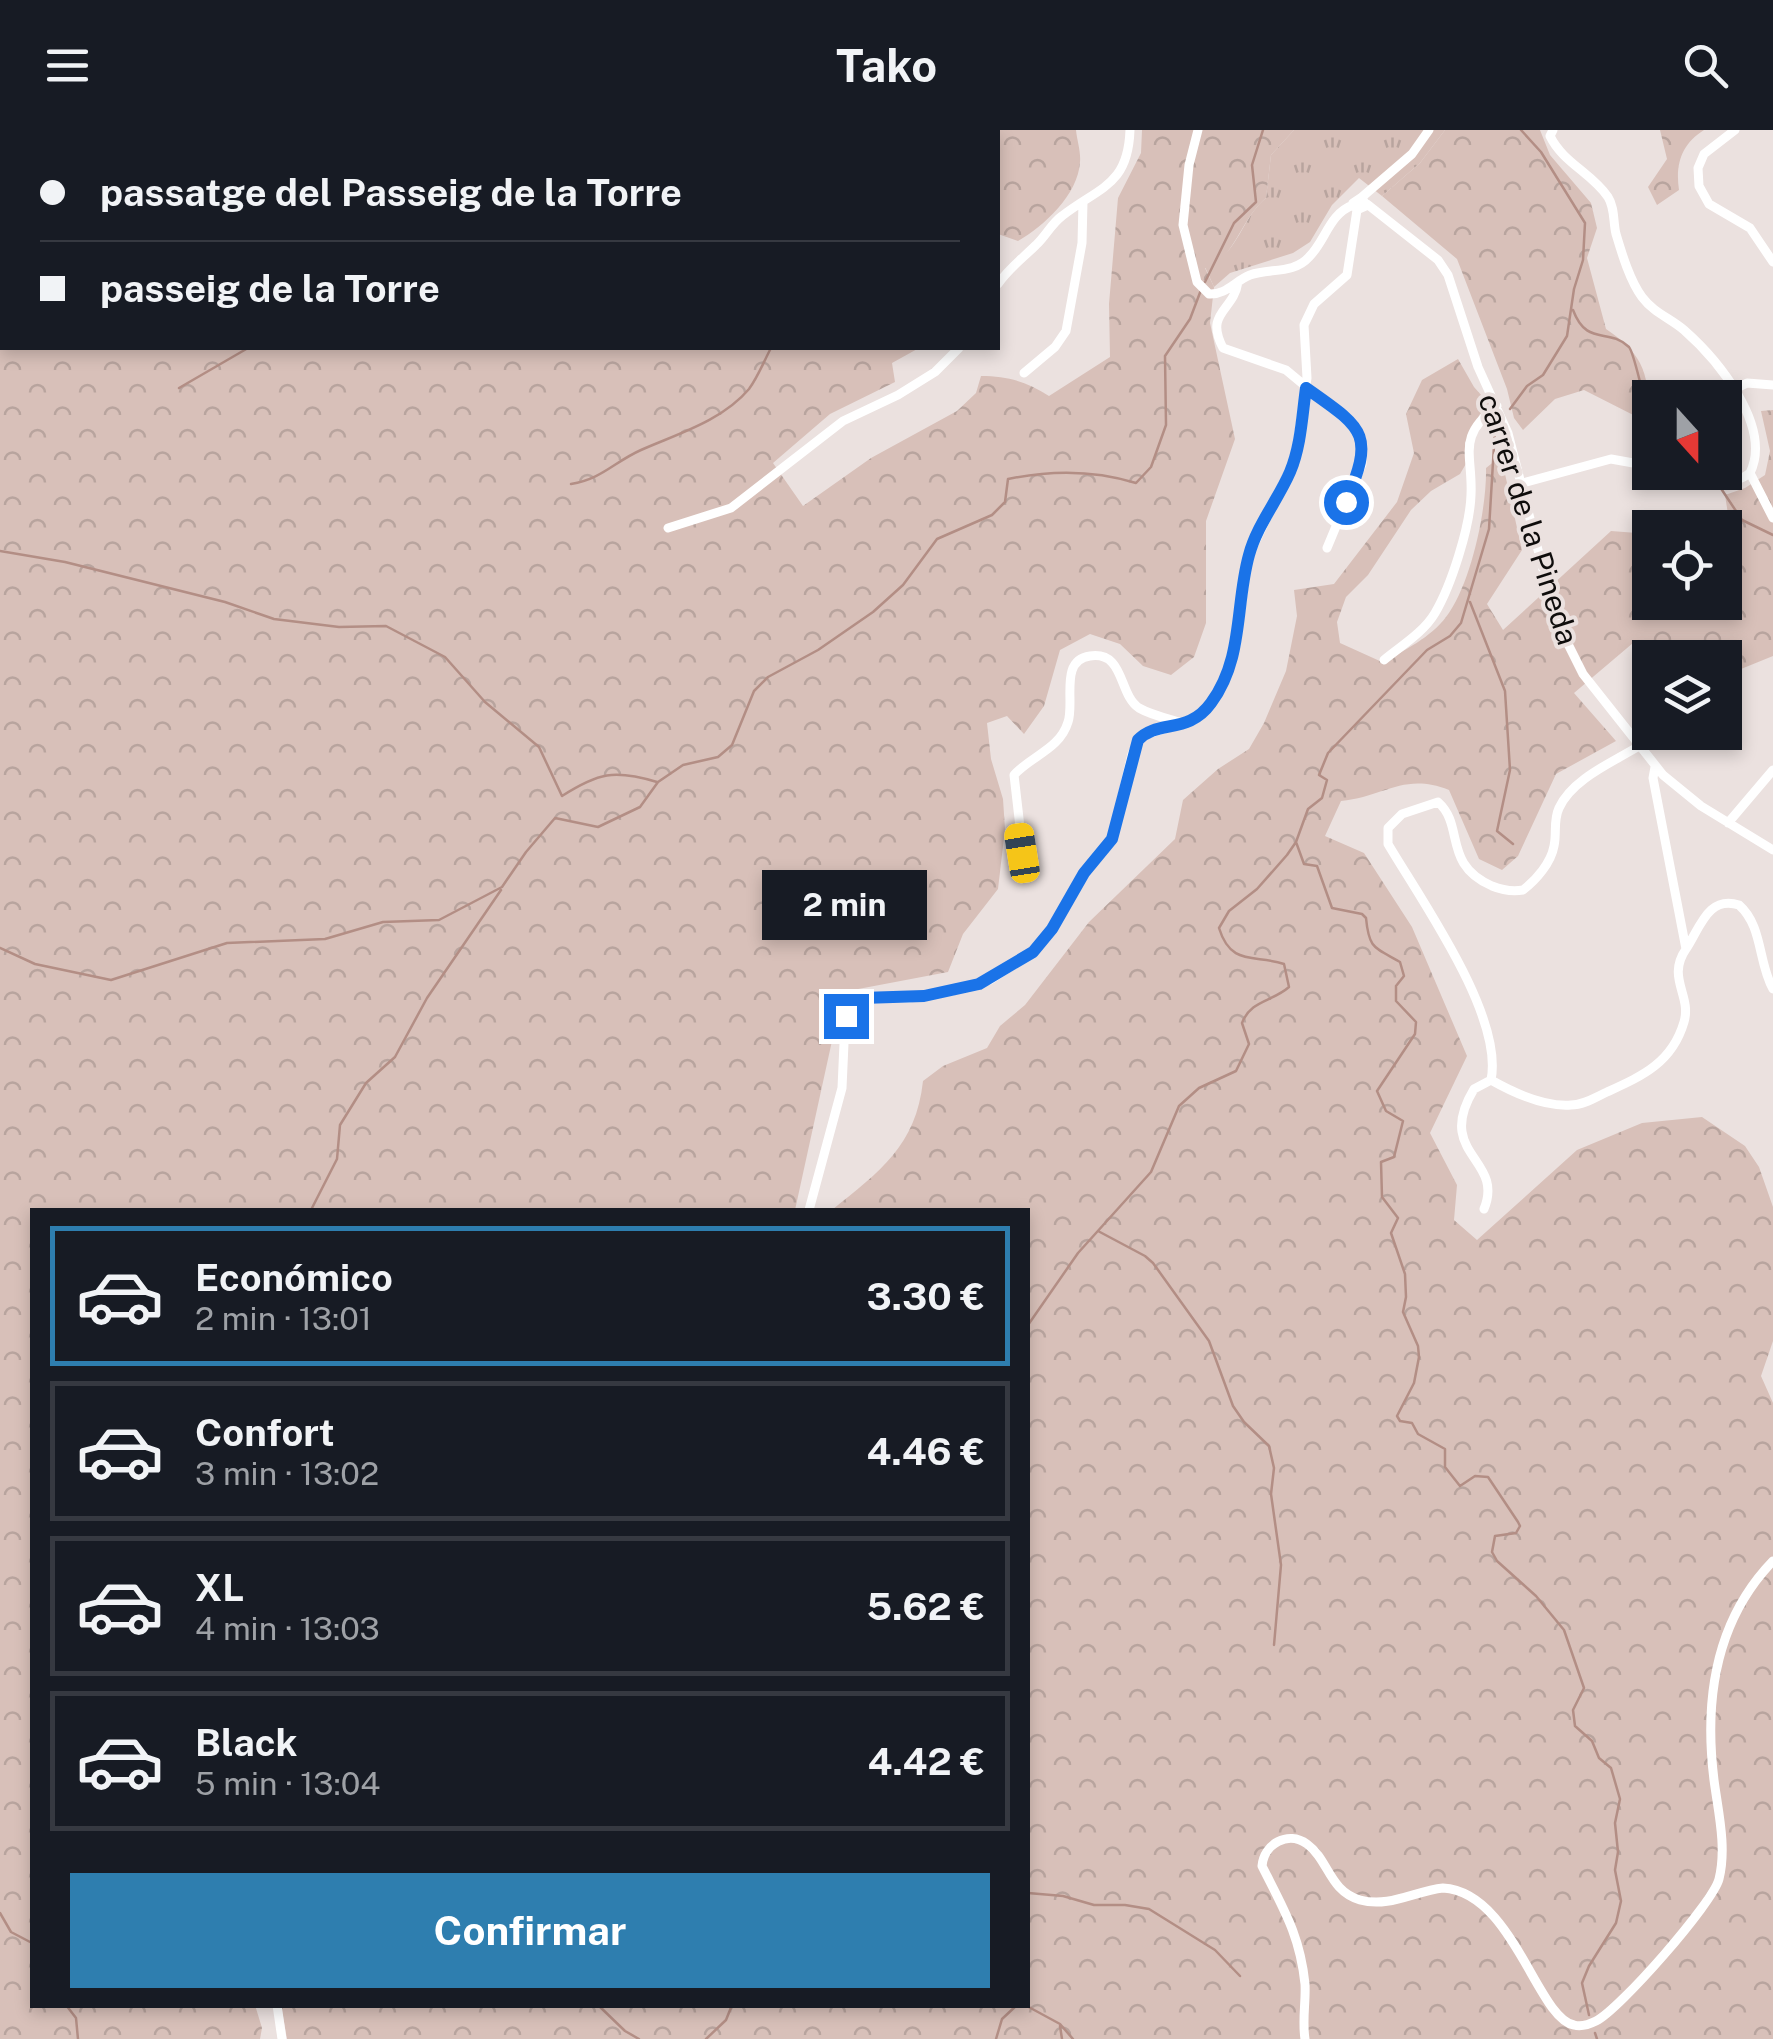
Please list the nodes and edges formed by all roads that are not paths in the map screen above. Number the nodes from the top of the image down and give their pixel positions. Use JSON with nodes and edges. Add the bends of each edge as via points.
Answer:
{"nodes":[{"id":1,"x":1130,"y":130,"type":"edge"},
{"id":2,"x":1198,"y":130,"type":"edge"},
{"id":3,"x":1429,"y":130,"type":"edge"},
{"id":4,"x":1553,"y":130,"type":"edge"},
{"id":5,"x":1735,"y":130,"type":"edge"},
{"id":6,"x":1083,"y":202,"type":"junction"},
{"id":7,"x":1360,"y":204,"type":"junction"},
{"id":8,"x":1773,"y":262,"type":"edge"},
{"id":9,"x":1000,"y":281,"type":"edge"},
{"id":10,"x":1238,"y":282,"type":"junction"},
{"id":11,"x":957,"y":350,"type":"edge"},
{"id":12,"x":1024,"y":373,"type":"dead end"},
{"id":13,"x":1730,"y":380,"type":"edge"},
{"id":14,"x":1773,"y":385,"type":"edge"},
{"id":15,"x":1742,"y":386,"type":"edge"},
{"id":16,"x":1306,"y":388,"type":"junction"},
{"id":17,"x":1742,"y":397,"type":"edge"},
{"id":18,"x":1497,"y":406,"type":"junction"},
{"id":19,"x":1632,"y":463,"type":"edge"},
{"id":20,"x":1750,"y":473,"type":"junction"},
{"id":21,"x":1742,"y":478,"type":"edge"},
{"id":22,"x":1523,"y":483,"type":"junction"},
{"id":23,"x":1773,"y":518,"type":"edge"},
{"id":24,"x":668,"y":528,"type":"dead end"},
{"id":25,"x":1328,"y":548,"type":"dead end"},
{"id":26,"x":1384,"y":660,"type":"dead end"},
{"id":27,"x":1185,"y":724,"type":"junction"},
{"id":28,"x":1632,"y":737,"type":"edge"},
{"id":29,"x":1633,"y":750,"type":"edge"},
{"id":30,"x":1642,"y":750,"type":"edge"},
{"id":31,"x":1655,"y":767,"type":"junction"},
{"id":32,"x":1773,"y":770,"type":"edge"},
{"id":33,"x":1728,"y":822,"type":"junction"},
{"id":34,"x":1773,"y":850,"type":"edge"},
{"id":35,"x":1015,"y":874,"type":"dead end"},
{"id":36,"x":1686,"y":949,"type":"junction"},
{"id":37,"x":1773,"y":989,"type":"edge"},
{"id":38,"x":1491,"y":1080,"type":"junction"},
{"id":39,"x":810,"y":1208,"type":"edge"},
{"id":40,"x":1484,"y":1209,"type":"dead end"},
{"id":41,"x":1773,"y":1562,"type":"edge"},
{"id":42,"x":278,"y":2008,"type":"edge"},
{"id":43,"x":282,"y":2039,"type":"edge"},
{"id":44,"x":1305,"y":2039,"type":"edge"}],
"edges":[{"from":1,"to":6,"type":"street","via":[[1122,169]]},
{"from":2,"to":10,"type":"street","via":[[1183,230],[1203,290],[1221,294]]},
{"from":3,"to":7,"type":"street"},
{"from":4,"to":13,"type":"street","via":[[1556,147],[1607,196],[1640,294]]},
{"from":5,"to":8,"type":"street","via":[[1704,154],[1699,186],[1710,204],[1750,228]]},
{"from":6,"to":9,"type":"street"},
{"from":6,"to":12,"type":"street","via":[[1066,331]]},
{"from":7,"to":10,"type":"street","via":[[1339,212],[1306,261]]},
{"from":7,"to":16,"type":"street","via":[[1347,275],[1314,304],[1304,325]]},
{"from":7,"to":18,"type":"street","name":"carrer de la Pineda","via":[[1444,266]]},
{"from":10,"to":16,"type":"street","via":[[1216,320],[1221,345],[1279,366]]},
{"from":11,"to":24,"type":"street","via":[[898,396],[843,421],[731,508]]},
{"from":14,"to":15,"type":"street"},
{"from":16,"to":25,"type":"street","via":[[1351,424],[1363,444],[1362,464]]},
{"from":16,"to":27,"type":"street","via":[[1294,459],[1248,557],[1233,658],[1210,704]]},
{"from":17,"to":20,"type":"street","via":[[1756,434]]},
{"from":18,"to":22,"type":"street","name":"carrer de la Pineda"},
{"from":18,"to":26,"type":"street","via":[[1471,439],[1472,498],[1437,610]]},
{"from":19,"to":22,"type":"street","via":[[1612,459]]},
{"from":20,"to":21,"type":"street"},
{"from":20,"to":23,"type":"street"},
{"from":22,"to":28,"type":"street","name":"carrer de la Pineda","via":[[1562,635]]},
{"from":27,"to":35,"type":"street","via":[[1139,708],[1108,659],[1077,662],[1064,731],[1014,775],[1022,853]]},
{"from":27,"to":39,"type":"street","via":[[1138,740],[1112,839],[1033,952],[968,987],[852,1004],[842,1088]]},
{"from":29,"to":38,"type":"street","via":[[1566,796],[1550,859],[1523,890],[1500,888],[1469,872],[1438,802],[1402,814],[1388,828],[1388,844],[1466,974],[1493,1059]]},
{"from":30,"to":31,"type":"street","name":"carrer de la Pineda"},
{"from":31,"to":33,"type":"street","name":"carrer de la Pineda"},
{"from":31,"to":36,"type":"street"},
{"from":32,"to":33,"type":"street"},
{"from":33,"to":34,"type":"street","name":"carrer de la Pineda"},
{"from":36,"to":37,"type":"street","via":[[1713,907],[1739,905],[1752,920]]},
{"from":36,"to":38,"type":"street","via":[[1676,972],[1685,1019],[1664,1060],[1650,1072],[1572,1105],[1516,1094]]},
{"from":38,"to":40,"type":"street","via":[[1474,1089],[1460,1126],[1483,1170]]},
{"from":41,"to":44,"type":"street","via":[[1732,1617],[1718,1658],[1711,1754],[1722,1850],[1718,1883],[1614,2006],[1586,2025],[1562,2020],[1516,1946],[1474,1898],[1443,1888],[1381,1903],[1358,1899],[1339,1888],[1306,1843],[1290,1838],[1270,1846],[1262,1866],[1299,1946]]},
{"from":42,"to":43,"type":"street"}]}
